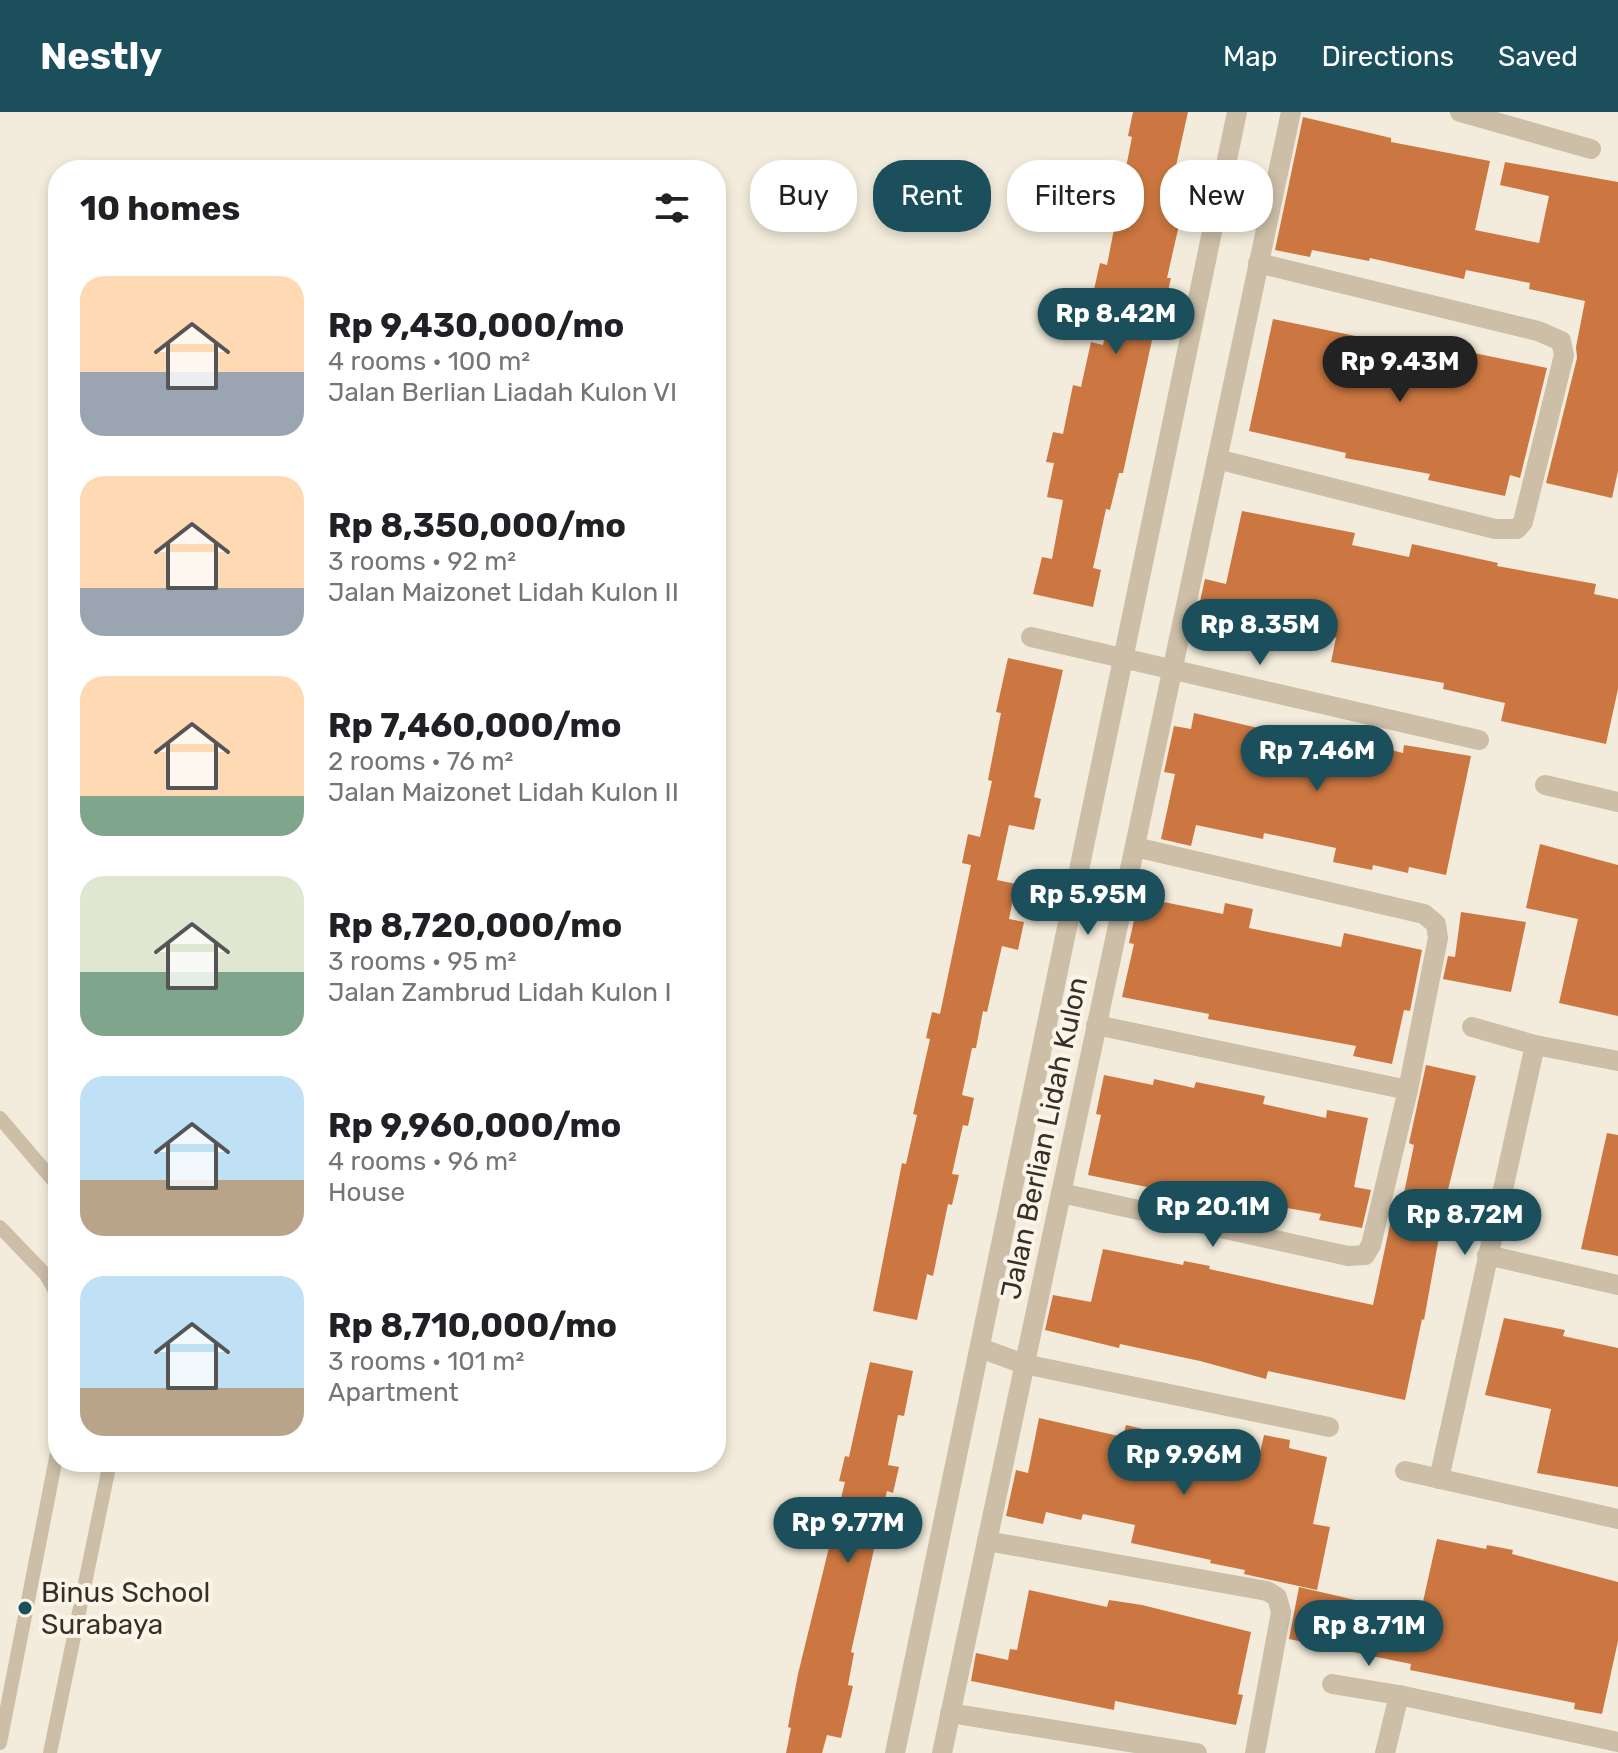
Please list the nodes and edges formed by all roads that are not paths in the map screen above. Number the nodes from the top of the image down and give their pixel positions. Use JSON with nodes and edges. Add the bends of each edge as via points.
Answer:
{"nodes":[{"id":1,"x":1237,"y":112,"type":"edge"},
{"id":2,"x":1291,"y":112,"type":"edge"},
{"id":3,"x":1460,"y":112,"type":"edge"},
{"id":4,"x":1591,"y":149,"type":"dead end"},
{"id":5,"x":1258,"y":263,"type":"junction"},
{"id":6,"x":1217,"y":459,"type":"junction"},
{"id":7,"x":1031,"y":637,"type":"dead end"},
{"id":8,"x":1123,"y":658,"type":"junction"},
{"id":9,"x":1172,"y":669,"type":"junction"},
{"id":10,"x":1479,"y":740,"type":"dead end"},
{"id":11,"x":1545,"y":785,"type":"dead end"},
{"id":12,"x":1618,"y":802,"type":"edge"},
{"id":13,"x":1135,"y":847,"type":"junction"},
{"id":14,"x":1096,"y":1025,"type":"junction"},
{"id":15,"x":1472,"y":1027,"type":"dead end"},
{"id":16,"x":1535,"y":1045,"type":"junction"},
{"id":17,"x":1618,"y":1061,"type":"edge"},
{"id":18,"x":1408,"y":1090,"type":"junction"},
{"id":19,"x":0,"y":1118,"type":"edge"},
{"id":20,"x":48,"y":1174,"type":"edge"},
{"id":21,"x":1061,"y":1193,"type":"junction"},
{"id":22,"x":0,"y":1227,"type":"edge"},
{"id":23,"x":1487,"y":1255,"type":"junction"},
{"id":24,"x":48,"y":1278,"type":"edge"},
{"id":25,"x":1618,"y":1285,"type":"edge"},
{"id":26,"x":980,"y":1348,"type":"junction"},
{"id":27,"x":1024,"y":1364,"type":"junction"},
{"id":28,"x":1329,"y":1427,"type":"dead end"},
{"id":29,"x":1405,"y":1471,"type":"dead end"},
{"id":30,"x":53,"y":1472,"type":"edge"},
{"id":31,"x":108,"y":1472,"type":"edge"},
{"id":32,"x":1439,"y":1479,"type":"junction"},
{"id":33,"x":1618,"y":1519,"type":"edge"},
{"id":34,"x":987,"y":1541,"type":"junction"},
{"id":35,"x":1332,"y":1684,"type":"dead end"},
{"id":36,"x":1399,"y":1695,"type":"junction"},
{"id":37,"x":950,"y":1713,"type":"junction"},
{"id":38,"x":1070,"y":1733,"type":"junction"},
{"id":39,"x":1618,"y":1742,"type":"edge"},
{"id":40,"x":0,"y":1743,"type":"edge"},
{"id":41,"x":50,"y":1753,"type":"edge"},
{"id":42,"x":895,"y":1753,"type":"edge"},
{"id":43,"x":942,"y":1753,"type":"edge"},
{"id":44,"x":1088,"y":1753,"type":"edge"},
{"id":45,"x":1197,"y":1753,"type":"edge"},
{"id":46,"x":1255,"y":1753,"type":"edge"},
{"id":47,"x":1385,"y":1753,"type":"edge"}],
"edges":[{"from":1,"to":8,"type":"street","name":"Jalan Berlian Lidah Kulon"},
{"from":2,"to":5,"type":"street","name":"Jalan Berlian Lidah Kulon"},
{"from":3,"to":4,"type":"street"},
{"from":5,"to":6,"type":"street","name":"Jalan Berlian Lidah Kulon"},
{"from":5,"to":6,"type":"street","via":[[1538,331],[1561,341],[1564,355],[1517,529],[1495,529]]},
{"from":6,"to":9,"type":"street","name":"Jalan Berlian Lidah Kulon"},
{"from":7,"to":8,"type":"street"},
{"from":8,"to":9,"type":"street"},
{"from":8,"to":26,"type":"street","name":"Jalan Berlian Lidah Kulon"},
{"from":9,"to":10,"type":"street"},
{"from":9,"to":13,"type":"street","name":"Jalan Berlian Lidah Kulon"},
{"from":11,"to":12,"type":"street"},
{"from":13,"to":14,"type":"street","name":"Jalan Berlian Lidah Kulon"},
{"from":13,"to":18,"type":"street","via":[[1432,920],[1438,938]]},
{"from":14,"to":18,"type":"street"},
{"from":14,"to":21,"type":"street","name":"Jalan Berlian Lidah Kulon"},
{"from":15,"to":16,"type":"street"},
{"from":16,"to":17,"type":"street"},
{"from":16,"to":23,"type":"street"},
{"from":18,"to":21,"type":"street","via":[[1365,1255],[1348,1256]]},
{"from":19,"to":20,"type":"lane"},
{"from":21,"to":27,"type":"street","name":"Jalan Berlian Lidah Kulon"},
{"from":22,"to":24,"type":"lane"},
{"from":23,"to":25,"type":"street"},
{"from":23,"to":32,"type":"street"},
{"from":26,"to":27,"type":"street"},
{"from":26,"to":42,"type":"street","name":"Jalan Berlian Lidah Kulon"},
{"from":27,"to":28,"type":"street"},
{"from":27,"to":34,"type":"street","name":"Jalan Berlian Lidah Kulon"},
{"from":29,"to":32,"type":"street"},
{"from":30,"to":40,"type":"lane"},
{"from":31,"to":41,"type":"lane"},
{"from":32,"to":33,"type":"street"},
{"from":34,"to":37,"type":"street","name":"Jalan Berlian Lidah Kulon"},
{"from":34,"to":46,"type":"street","via":[[1277,1597],[1281,1612]]},
{"from":35,"to":36,"type":"street"},
{"from":36,"to":39,"type":"street"},
{"from":36,"to":47,"type":"street"},
{"from":37,"to":38,"type":"street"},
{"from":37,"to":43,"type":"street","name":"Jalan Berlian Lidah Kulon"},
{"from":38,"to":44,"type":"street"},
{"from":38,"to":45,"type":"street"}]}
